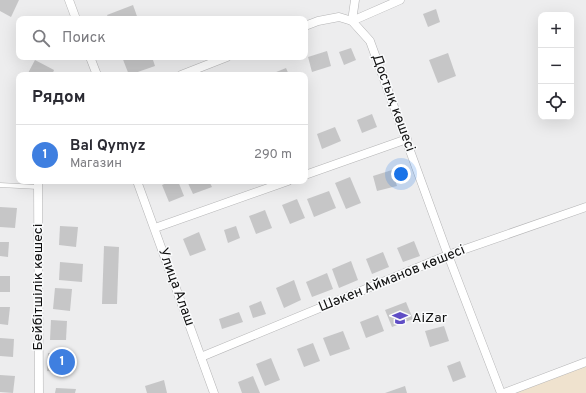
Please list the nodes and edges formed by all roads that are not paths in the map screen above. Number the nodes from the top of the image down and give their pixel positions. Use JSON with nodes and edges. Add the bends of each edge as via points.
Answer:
{"nodes":[{"id":1,"x":69,"y":0,"type":"edge"},
{"id":2,"x":355,"y":0,"type":"edge"},
{"id":3,"x":400,"y":0,"type":"edge"},
{"id":4,"x":75,"y":16,"type":"edge"},
{"id":5,"x":352,"y":21,"type":"junction"},
{"id":6,"x":308,"y":25,"type":"edge"},
{"id":7,"x":91,"y":60,"type":"edge"},
{"id":8,"x":218,"y":60,"type":"edge"},
{"id":9,"x":94,"y":72,"type":"edge"},
{"id":10,"x":188,"y":72,"type":"edge"},
{"id":11,"x":407,"y":139,"type":"junction"},
{"id":12,"x":308,"y":174,"type":"edge"},
{"id":13,"x":38,"y":184,"type":"edge"},
{"id":14,"x":138,"y":184,"type":"edge"},
{"id":15,"x":280,"y":184,"type":"edge"},
{"id":16,"x":0,"y":185,"type":"edge"},
{"id":17,"x":586,"y":207,"type":"edge"},
{"id":18,"x":155,"y":228,"type":"junction"},
{"id":19,"x":448,"y":255,"type":"junction"},
{"id":20,"x":201,"y":357,"type":"junction"},
{"id":21,"x":586,"y":362,"type":"edge"},
{"id":22,"x":39,"y":393,"type":"edge"},
{"id":23,"x":214,"y":393,"type":"edge"},
{"id":24,"x":503,"y":393,"type":"edge"}],
"edges":[{"from":1,"to":4,"type":"street"},
{"from":2,"to":5,"type":"street"},
{"from":3,"to":5,"type":"street"},
{"from":5,"to":6,"type":"street","via":[[339,17]]},
{"from":5,"to":11,"type":"street","name":"Достық көшесі","via":[[370,41]]},
{"from":7,"to":9,"type":"street"},
{"from":8,"to":10,"type":"street"},
{"from":11,"to":12,"type":"street"},
{"from":11,"to":19,"type":"street","name":"Достық көшесі"},
{"from":13,"to":16,"type":"lane"},
{"from":13,"to":22,"type":"street","name":"Бейбітшілік көшесі"},
{"from":14,"to":18,"type":"street","name":"Улица Алаш"},
{"from":15,"to":18,"type":"street"},
{"from":17,"to":19,"type":"street","name":"Шәкен Айманов көшесі"},
{"from":18,"to":20,"type":"street","name":"Улица Алаш"},
{"from":19,"to":20,"type":"street","name":"Шәкен Айманов көшесі"},
{"from":19,"to":24,"type":"street","name":"Достық көшесі"},
{"from":20,"to":23,"type":"street","name":"Улица Алаш"},
{"from":21,"to":24,"type":"street"}]}
